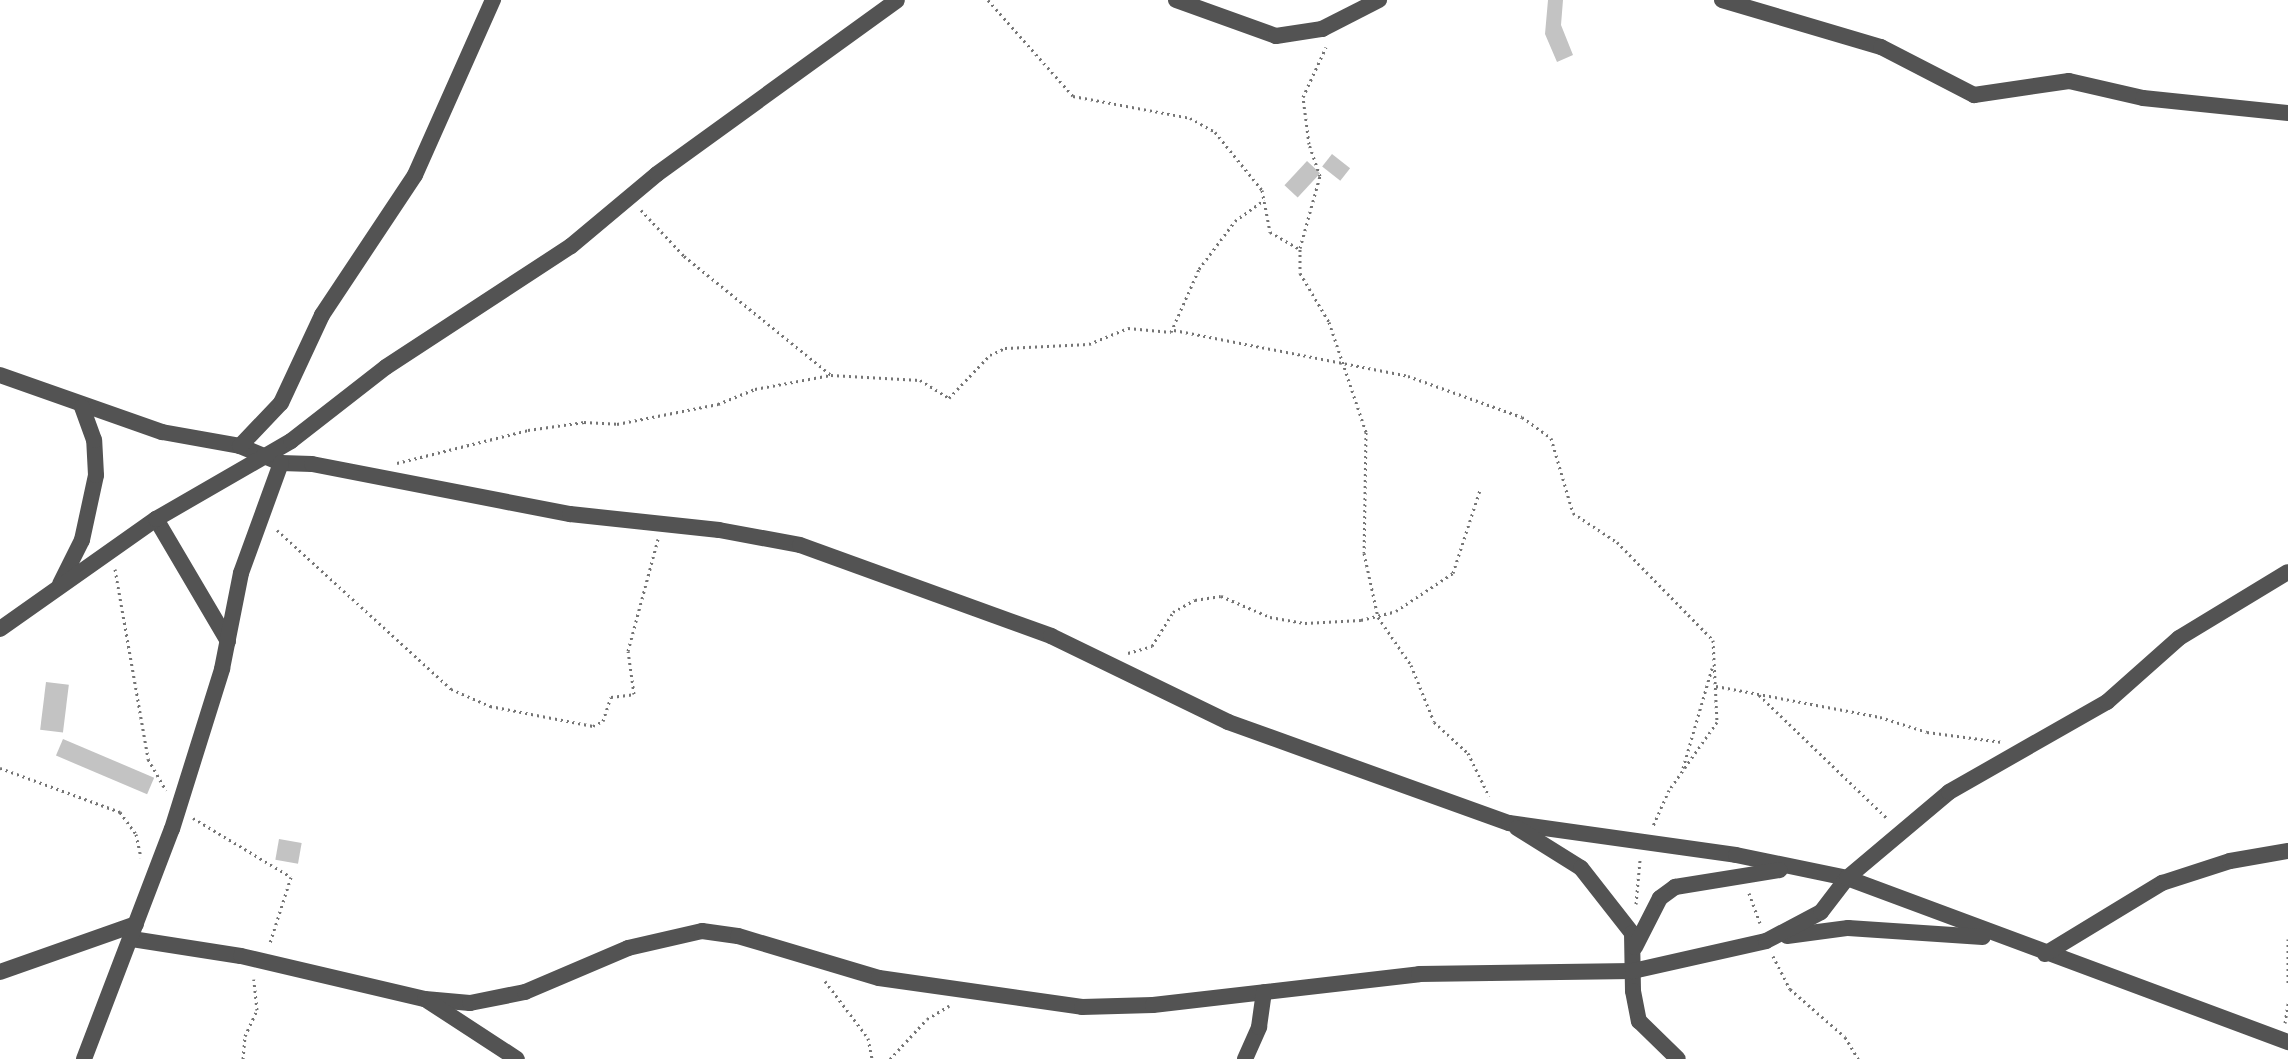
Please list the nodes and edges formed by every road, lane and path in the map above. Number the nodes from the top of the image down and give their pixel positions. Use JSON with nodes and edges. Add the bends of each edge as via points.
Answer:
{"nodes":[{"id":1,"x":493,"y":0,"type":"edge"},
{"id":2,"x":897,"y":0,"type":"edge"},
{"id":3,"x":988,"y":0,"type":"edge"},
{"id":4,"x":1176,"y":0,"type":"edge"},
{"id":5,"x":1379,"y":0,"type":"edge"},
{"id":6,"x":1722,"y":0,"type":"edge"},
{"id":7,"x":1335,"y":23,"type":"junction"},
{"id":8,"x":2288,"y":113,"type":"edge"},
{"id":9,"x":630,"y":197,"type":"junction"},
{"id":10,"x":1264,"y":200,"type":"junction"},
{"id":11,"x":1300,"y":249,"type":"junction"},
{"id":12,"x":1174,"y":330,"type":"junction"},
{"id":13,"x":1339,"y":362,"type":"junction"},
{"id":14,"x":0,"y":375,"type":"edge"},
{"id":15,"x":831,"y":375,"type":"junction"},
{"id":16,"x":82,"y":407,"type":"junction"},
{"id":17,"x":240,"y":446,"type":"junction"},
{"id":18,"x":264,"y":458,"type":"junction"},
{"id":19,"x":281,"y":463,"type":"junction"},
{"id":20,"x":368,"y":475,"type":"junction"},
{"id":21,"x":1480,"y":490,"type":"dead end"},
{"id":22,"x":259,"y":514,"type":"junction"},
{"id":23,"x":156,"y":519,"type":"junction"},
{"id":24,"x":664,"y":524,"type":"junction"},
{"id":25,"x":113,"y":550,"type":"junction"},
{"id":26,"x":2288,"y":572,"type":"edge"},
{"id":27,"x":58,"y":588,"type":"junction"},
{"id":28,"x":1378,"y":617,"type":"junction"},
{"id":29,"x":0,"y":629,"type":"edge"},
{"id":30,"x":228,"y":641,"type":"junction"},
{"id":31,"x":1111,"y":662,"type":"junction"},
{"id":32,"x":1714,"y":662,"type":"junction"},
{"id":33,"x":1716,"y":686,"type":"junction"},
{"id":34,"x":1759,"y":695,"type":"junction"},
{"id":35,"x":2042,"y":740,"type":"junction"},
{"id":36,"x":0,"y":768,"type":"edge"},
{"id":37,"x":1681,"y":772,"type":"junction"},
{"id":38,"x":179,"y":806,"type":"junction"},
{"id":39,"x":1503,"y":819,"type":"junction"},
{"id":40,"x":1899,"y":832,"type":"junction"},
{"id":41,"x":1646,"y":844,"type":"junction"},
{"id":42,"x":2288,"y":851,"type":"edge"},
{"id":43,"x":142,"y":861,"type":"dead end"},
{"id":44,"x":1795,"y":868,"type":"junction"},
{"id":45,"x":1743,"y":874,"type":"junction"},
{"id":46,"x":1847,"y":878,"type":"junction"},
{"id":47,"x":134,"y":931,"type":"junction"},
{"id":48,"x":2002,"y":938,"type":"junction"},
{"id":49,"x":1770,"y":939,"type":"junction"},
{"id":50,"x":2288,"y":939,"type":"edge"},
{"id":51,"x":1633,"y":941,"type":"junction"},
{"id":52,"x":2045,"y":954,"type":"junction"},
{"id":53,"x":241,"y":956,"type":"junction"},
{"id":54,"x":809,"y":958,"type":"junction"},
{"id":55,"x":263,"y":962,"type":"junction"},
{"id":56,"x":1633,"y":971,"type":"junction"},
{"id":57,"x":0,"y":972,"type":"edge"},
{"id":58,"x":2288,"y":983,"type":"edge"},
{"id":59,"x":1264,"y":992,"type":"junction"},
{"id":60,"x":988,"y":993,"type":"junction"},
{"id":61,"x":425,"y":999,"type":"junction"},
{"id":62,"x":1650,"y":1036,"type":"junction"},
{"id":63,"x":2288,"y":1042,"type":"edge"},
{"id":64,"x":84,"y":1059,"type":"edge"},
{"id":65,"x":243,"y":1059,"type":"edge"},
{"id":66,"x":517,"y":1059,"type":"edge"},
{"id":67,"x":872,"y":1059,"type":"edge"},
{"id":68,"x":890,"y":1059,"type":"edge"},
{"id":69,"x":1245,"y":1059,"type":"edge"},
{"id":70,"x":1657,"y":1059,"type":"edge"},
{"id":71,"x":1678,"y":1059,"type":"edge"},
{"id":72,"x":1858,"y":1059,"type":"edge"}],
"edges":[{"from":1,"to":17,"type":"street","via":[[415,175],[322,315],[281,403]]},
{"from":2,"to":9,"type":"street"},
{"from":3,"to":10,"type":"path","via":[[1073,96],[1190,118],[1215,132],[1258,184]]},
{"from":4,"to":7,"type":"street","via":[[1276,36],[1297,36]]},
{"from":5,"to":7,"type":"street"},
{"from":6,"to":8,"type":"street","via":[[1881,47],[1974,95],[2069,81],[2143,98]]},
{"from":7,"to":11,"type":"path","via":[[1303,97],[1309,144],[1320,176]]},
{"from":9,"to":15,"type":"path","via":[[684,256]]},
{"from":9,"to":18,"type":"street","via":[[571,246],[386,367]]},
{"from":10,"to":11,"type":"path","via":[[1270,232]]},
{"from":10,"to":12,"type":"path","via":[[1235,221],[1199,269]]},
{"from":11,"to":13,"type":"path","via":[[1300,273],[1329,322]]},
{"from":12,"to":13,"type":"path"},
{"from":12,"to":15,"type":"path","via":[[1128,328],[1089,344],[1005,348],[990,355],[949,398],[920,380]]},
{"from":13,"to":28,"type":"path","via":[[1366,432],[1364,553]]},
{"from":13,"to":32,"type":"path","via":[[1408,376],[1538,427],[1553,442],[1573,513],[1617,542],[1709,632]]},
{"from":14,"to":16,"type":"street"},
{"from":15,"to":20,"type":"path","via":[[617,424],[584,422],[528,430],[403,460]]},
{"from":16,"to":17,"type":"street","via":[[162,432]]},
{"from":16,"to":27,"type":"street","via":[[94,440],[96,475],[82,540]]},
{"from":17,"to":18,"type":"street"},
{"from":18,"to":19,"type":"street"},
{"from":18,"to":23,"type":"street"},
{"from":19,"to":20,"type":"street"},
{"from":19,"to":22,"type":"street"},
{"from":20,"to":24,"type":"street","via":[[570,514]]},
{"from":21,"to":28,"type":"path","via":[[1453,573]]},
{"from":22,"to":24,"type":"path","via":[[451,689],[490,706],[593,726],[603,721],[611,697],[634,694],[628,651],[647,569]]},
{"from":22,"to":30,"type":"street"},
{"from":23,"to":25,"type":"street"},
{"from":23,"to":30,"type":"street"},
{"from":24,"to":31,"type":"street","via":[[800,545]]},
{"from":25,"to":27,"type":"street"},
{"from":25,"to":38,"type":"path","via":[[148,759]]},
{"from":26,"to":35,"type":"street","via":[[2214,614],[2145,665],[2107,702]]},
{"from":27,"to":29,"type":"street"},
{"from":28,"to":31,"type":"path","via":[[1305,623],[1270,617],[1221,596],[1173,612],[1152,646]]},
{"from":28,"to":39,"type":"path","via":[[1411,665],[1434,722],[1468,753]]},
{"from":30,"to":38,"type":"street"},
{"from":31,"to":39,"type":"street","via":[[1228,722]]},
{"from":32,"to":33,"type":"path"},
{"from":32,"to":37,"type":"path"},
{"from":33,"to":34,"type":"path"},
{"from":33,"to":37,"type":"path","via":[[1717,722],[1708,742]]},
{"from":34,"to":35,"type":"path","via":[[1969,739]]},
{"from":34,"to":40,"type":"path","via":[[1814,743]]},
{"from":35,"to":40,"type":"street","via":[[1990,765]]},
{"from":36,"to":43,"type":"path","via":[[120,812],[136,834]]},
{"from":37,"to":41,"type":"path"},
{"from":38,"to":47,"type":"street"},
{"from":38,"to":55,"type":"path","via":[[202,827],[291,877]]},
{"from":39,"to":41,"type":"street"},
{"from":39,"to":51,"type":"street","via":[[1581,868]]},
{"from":40,"to":46,"type":"street"},
{"from":41,"to":44,"type":"street"},
{"from":41,"to":51,"type":"path"},
{"from":42,"to":52,"type":"street","via":[[2230,861],[2162,883]]},
{"from":44,"to":45,"type":"street"},
{"from":44,"to":46,"type":"street"},
{"from":45,"to":49,"type":"path"},
{"from":45,"to":51,"type":"street","via":[[1675,887],[1660,898]]},
{"from":46,"to":48,"type":"street"},
{"from":46,"to":49,"type":"street","via":[[1821,912]]},
{"from":47,"to":53,"type":"street"},
{"from":47,"to":57,"type":"street"},
{"from":47,"to":64,"type":"street"},
{"from":48,"to":49,"type":"street","via":[[1848,928]]},
{"from":48,"to":52,"type":"street"},
{"from":49,"to":56,"type":"street"},
{"from":49,"to":72,"type":"path","via":[[1790,989],[1845,1037]]},
{"from":50,"to":58,"type":"path"},
{"from":51,"to":56,"type":"street"},
{"from":52,"to":63,"type":"street"},
{"from":53,"to":55,"type":"street"},
{"from":53,"to":65,"type":"path","via":[[258,985]]},
{"from":54,"to":60,"type":"street","via":[[879,978]]},
{"from":54,"to":61,"type":"street","via":[[702,931],[628,948],[493,1001]]},
{"from":54,"to":67,"type":"path","via":[[868,1038]]},
{"from":55,"to":61,"type":"street"},
{"from":56,"to":59,"type":"street","via":[[1460,972]]},
{"from":56,"to":62,"type":"street","via":[[1634,1005]]},
{"from":59,"to":60,"type":"street","via":[[1092,1007]]},
{"from":59,"to":69,"type":"street","via":[[1259,1027]]},
{"from":60,"to":68,"type":"path","via":[[927,1019]]},
{"from":61,"to":66,"type":"street"},
{"from":62,"to":70,"type":"street"},
{"from":62,"to":71,"type":"street"}]}
